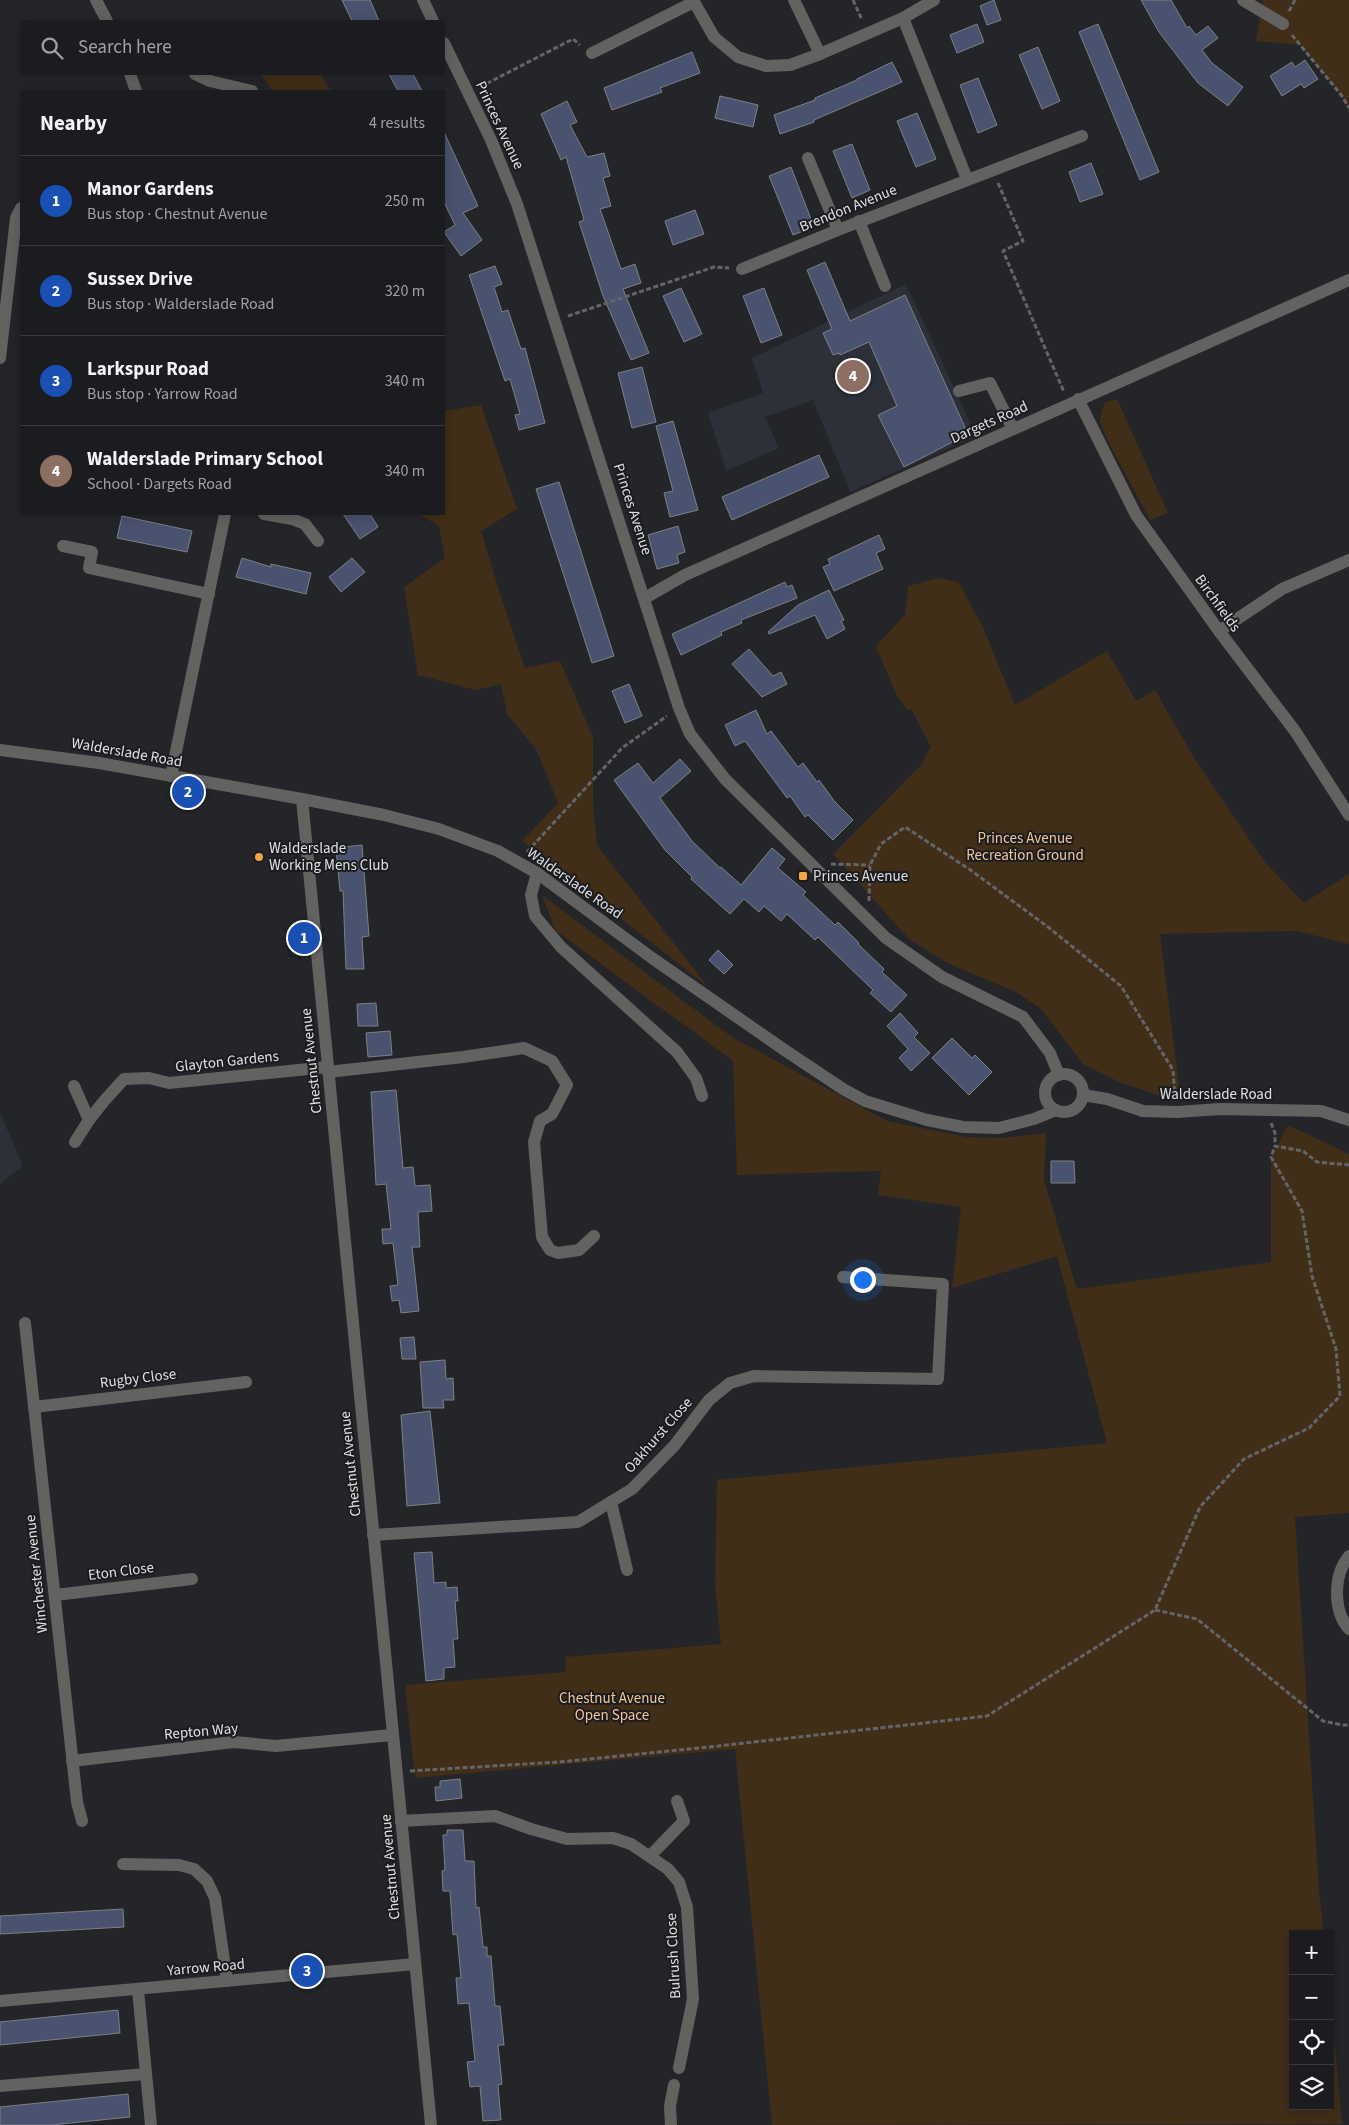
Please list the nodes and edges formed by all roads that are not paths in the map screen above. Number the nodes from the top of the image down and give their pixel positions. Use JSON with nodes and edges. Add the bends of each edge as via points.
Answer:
{"nodes":[{"id":1,"x":96,"y":0,"type":"edge"},
{"id":2,"x":423,"y":0,"type":"edge"},
{"id":3,"x":934,"y":0,"type":"edge"},
{"id":4,"x":1243,"y":0,"type":"edge"},
{"id":5,"x":694,"y":1,"type":"edge"},
{"id":6,"x":796,"y":1,"type":"edge"},
{"id":7,"x":904,"y":18,"type":"junction"},
{"id":8,"x":106,"y":20,"type":"edge"},
{"id":9,"x":433,"y":20,"type":"edge"},
{"id":10,"x":1283,"y":24,"type":"road end"},
{"id":11,"x":445,"y":45,"type":"edge"},
{"id":12,"x":592,"y":53,"type":"road end"},
{"id":13,"x":820,"y":54,"type":"junction"},
{"id":14,"x":130,"y":75,"type":"edge"},
{"id":15,"x":197,"y":75,"type":"edge"},
{"id":16,"x":136,"y":90,"type":"edge"},
{"id":17,"x":251,"y":90,"type":"edge"},
{"id":18,"x":1082,"y":136,"type":"dead end"},
{"id":19,"x":808,"y":158,"type":"dead end"},
{"id":20,"x":967,"y":179,"type":"junction"},
{"id":21,"x":20,"y":210,"type":"edge"},
{"id":22,"x":860,"y":221,"type":"junction"},
{"id":23,"x":838,"y":230,"type":"junction"},
{"id":24,"x":742,"y":269,"type":"road end"},
{"id":25,"x":1349,"y":280,"type":"edge"},
{"id":26,"x":885,"y":286,"type":"dead end"},
{"id":27,"x":1,"y":344,"type":"edge"},
{"id":28,"x":0,"y":358,"type":"edge"},
{"id":29,"x":959,"y":391,"type":"dead end"},
{"id":30,"x":1074,"y":402,"type":"junction"},
{"id":31,"x":1013,"y":429,"type":"junction"},
{"id":32,"x":225,"y":515,"type":"edge"},
{"id":33,"x":270,"y":515,"type":"edge"},
{"id":34,"x":318,"y":541,"type":"dead end"},
{"id":35,"x":63,"y":546,"type":"dead end"},
{"id":36,"x":1349,"y":560,"type":"edge"},
{"id":37,"x":209,"y":594,"type":"junction"},
{"id":38,"x":645,"y":598,"type":"junction"},
{"id":39,"x":1219,"y":632,"type":"junction"},
{"id":40,"x":0,"y":750,"type":"edge"},
{"id":41,"x":171,"y":776,"type":"junction"},
{"id":42,"x":302,"y":799,"type":"junction"},
{"id":43,"x":1349,"y":815,"type":"edge"},
{"id":44,"x":537,"y":873,"type":"junction"},
{"id":45,"x":328,"y":1070,"type":"junction"},
{"id":46,"x":1059,"y":1075,"type":"junction"},
{"id":47,"x":74,"y":1086,"type":"dead end"},
{"id":48,"x":1083,"y":1094,"type":"junction"},
{"id":49,"x":702,"y":1096,"type":"dead end"},
{"id":50,"x":1056,"y":1110,"type":"junction"},
{"id":51,"x":89,"y":1120,"type":"junction"},
{"id":52,"x":1349,"y":1120,"type":"edge"},
{"id":53,"x":75,"y":1142,"type":"dead end"},
{"id":54,"x":594,"y":1236,"type":"dead end"},
{"id":55,"x":843,"y":1277,"type":"dead end"},
{"id":56,"x":25,"y":1323,"type":"dead end"},
{"id":57,"x":246,"y":1382,"type":"dead end"},
{"id":58,"x":34,"y":1406,"type":"junction"},
{"id":59,"x":611,"y":1502,"type":"junction"},
{"id":60,"x":373,"y":1535,"type":"junction"},
{"id":61,"x":1349,"y":1556,"type":"edge"},
{"id":62,"x":627,"y":1570,"type":"dead end"},
{"id":63,"x":192,"y":1578,"type":"dead end"},
{"id":64,"x":55,"y":1595,"type":"junction"},
{"id":65,"x":1349,"y":1629,"type":"edge"},
{"id":66,"x":392,"y":1735,"type":"junction"},
{"id":67,"x":72,"y":1761,"type":"junction"},
{"id":68,"x":678,"y":1801,"type":"dead end"},
{"id":69,"x":82,"y":1820,"type":"dead end"},
{"id":70,"x":402,"y":1821,"type":"junction"},
{"id":71,"x":650,"y":1856,"type":"junction"},
{"id":72,"x":123,"y":1864,"type":"dead end"},
{"id":73,"x":415,"y":1964,"type":"junction"},
{"id":74,"x":227,"y":1981,"type":"junction"},
{"id":75,"x":138,"y":1990,"type":"junction"},
{"id":76,"x":0,"y":2001,"type":"edge"},
{"id":77,"x":680,"y":2068,"type":"dead end"},
{"id":78,"x":146,"y":2074,"type":"junction"},
{"id":79,"x":674,"y":2085,"type":"dead end"},
{"id":80,"x":0,"y":2086,"type":"edge"},
{"id":81,"x":151,"y":2125,"type":"edge"},
{"id":82,"x":430,"y":2125,"type":"edge"},
{"id":83,"x":672,"y":2125,"type":"edge"}],
"edges":[{"from":1,"to":8,"type":"street"},
{"from":2,"to":9,"type":"street"},
{"from":3,"to":7,"type":"street"},
{"from":4,"to":10,"type":"street"},
{"from":5,"to":12,"type":"street"},
{"from":5,"to":13,"type":"street","via":[[714,37],[738,57],[766,66],[790,65]]},
{"from":6,"to":13,"type":"street"},
{"from":7,"to":13,"type":"street"},
{"from":7,"to":20,"type":"street"},
{"from":11,"to":38,"type":"street","name":"Princes Avenue","via":[[491,140],[517,204]]},
{"from":14,"to":16,"type":"street"},
{"from":15,"to":17,"type":"street"},
{"from":18,"to":20,"type":"street","name":"Brendon Avenue"},
{"from":19,"to":23,"type":"street"},
{"from":20,"to":22,"type":"street","name":"Brendon Avenue"},
{"from":21,"to":27,"type":"street","via":[[16,218]]},
{"from":22,"to":23,"type":"street","name":"Brendon Avenue"},
{"from":22,"to":26,"type":"street"},
{"from":23,"to":24,"type":"street","name":"Brendon Avenue"},
{"from":25,"to":30,"type":"street","name":"Dargets Road"},
{"from":27,"to":28,"type":"street"},
{"from":29,"to":31,"type":"street","via":[[990,383]]},
{"from":30,"to":31,"type":"street","name":"Dargets Road"},
{"from":30,"to":39,"type":"street","name":"Birchfields","via":[[1136,515]]},
{"from":31,"to":38,"type":"street","name":"Dargets Road","via":[[685,575]]},
{"from":32,"to":37,"type":"street"},
{"from":33,"to":34,"type":"street","via":[[304,524]]},
{"from":35,"to":37,"type":"street","via":[[92,552],[88,568]]},
{"from":36,"to":39,"type":"street","via":[[1282,589]]},
{"from":37,"to":41,"type":"street"},
{"from":38,"to":46,"type":"street","name":"Princes Avenue","via":[[690,734],[725,779],[886,938],[942,977],[1023,1017],[1050,1053]]},
{"from":39,"to":43,"type":"street","name":"Birchfields","via":[[1295,730]]},
{"from":40,"to":41,"type":"street","name":"Walderslade Road"},
{"from":41,"to":42,"type":"street","name":"Walderslade Road"},
{"from":42,"to":44,"type":"street","name":"Walderslade Road","via":[[432,827],[498,852]]},
{"from":42,"to":45,"type":"street","name":"Chestnut Avenue"},
{"from":44,"to":49,"type":"street","via":[[531,895],[535,916],[567,953],[677,1052],[696,1078]]},
{"from":44,"to":50,"type":"street","name":"Walderslade Road","via":[[737,1018],[865,1101],[927,1120],[999,1128]]},
{"from":45,"to":51,"type":"street","name":"Glayton Gardens","via":[[169,1083],[149,1078],[124,1080]]},
{"from":45,"to":54,"type":"street","via":[[524,1048],[552,1061],[567,1085],[552,1114],[540,1121],[534,1142],[542,1237],[550,1250],[558,1253],[579,1250]]},
{"from":45,"to":60,"type":"street","name":"Chestnut Avenue"},
{"from":46,"to":48,"type":"street","via":[[1076,1078]]},
{"from":46,"to":50,"type":"street","via":[[1049,1083],[1046,1095]]},
{"from":47,"to":51,"type":"street"},
{"from":48,"to":50,"type":"street","via":[[1082,1101],[1074,1110]]},
{"from":48,"to":52,"type":"street","name":"Walderslade Road","via":[[1143,1111],[1321,1111]]},
{"from":51,"to":53,"type":"street","name":"Glayton Gardens"},
{"from":55,"to":59,"type":"street","name":"Oakhurst Close","via":[[943,1284],[938,1379],[754,1376],[730,1383],[709,1400],[674,1446],[632,1489]]},
{"from":56,"to":58,"type":"street","name":"Winchester Avenue"},
{"from":57,"to":58,"type":"street","name":"Rugby Close"},
{"from":58,"to":64,"type":"street","name":"Winchester Avenue"},
{"from":59,"to":60,"type":"street","name":"Oakhurst Close","via":[[578,1522]]},
{"from":59,"to":62,"type":"street"},
{"from":60,"to":66,"type":"street","name":"Chestnut Avenue"},
{"from":61,"to":65,"type":"street","via":[[1339,1578],[1336,1599],[1343,1622]]},
{"from":63,"to":64,"type":"street","name":"Eton Close"},
{"from":64,"to":67,"type":"street","name":"Winchester Avenue"},
{"from":66,"to":67,"type":"street","name":"Repton Way","via":[[276,1746],[234,1742]]},
{"from":66,"to":70,"type":"street","name":"Chestnut Avenue"},
{"from":67,"to":69,"type":"street","name":"Winchester Avenue"},
{"from":68,"to":71,"type":"street","via":[[684,1821]]},
{"from":70,"to":71,"type":"street","name":"Bulrush Close","via":[[495,1816],[566,1839],[613,1838]]},
{"from":70,"to":73,"type":"street","name":"Chestnut Avenue"},
{"from":71,"to":77,"type":"street","name":"Bulrush Close","via":[[679,1882],[687,1908],[693,1999]]},
{"from":72,"to":74,"type":"street","via":[[180,1865],[194,1869],[207,1881],[215,1898]]},
{"from":73,"to":74,"type":"street","name":"Yarrow Road"},
{"from":73,"to":82,"type":"street","name":"Chestnut Avenue"},
{"from":74,"to":75,"type":"street","name":"Yarrow Road"},
{"from":75,"to":76,"type":"street","name":"Yarrow Road"},
{"from":75,"to":78,"type":"street"},
{"from":78,"to":80,"type":"street"},
{"from":78,"to":81,"type":"street"},
{"from":79,"to":83,"type":"street","via":[[670,2106]]}]}
